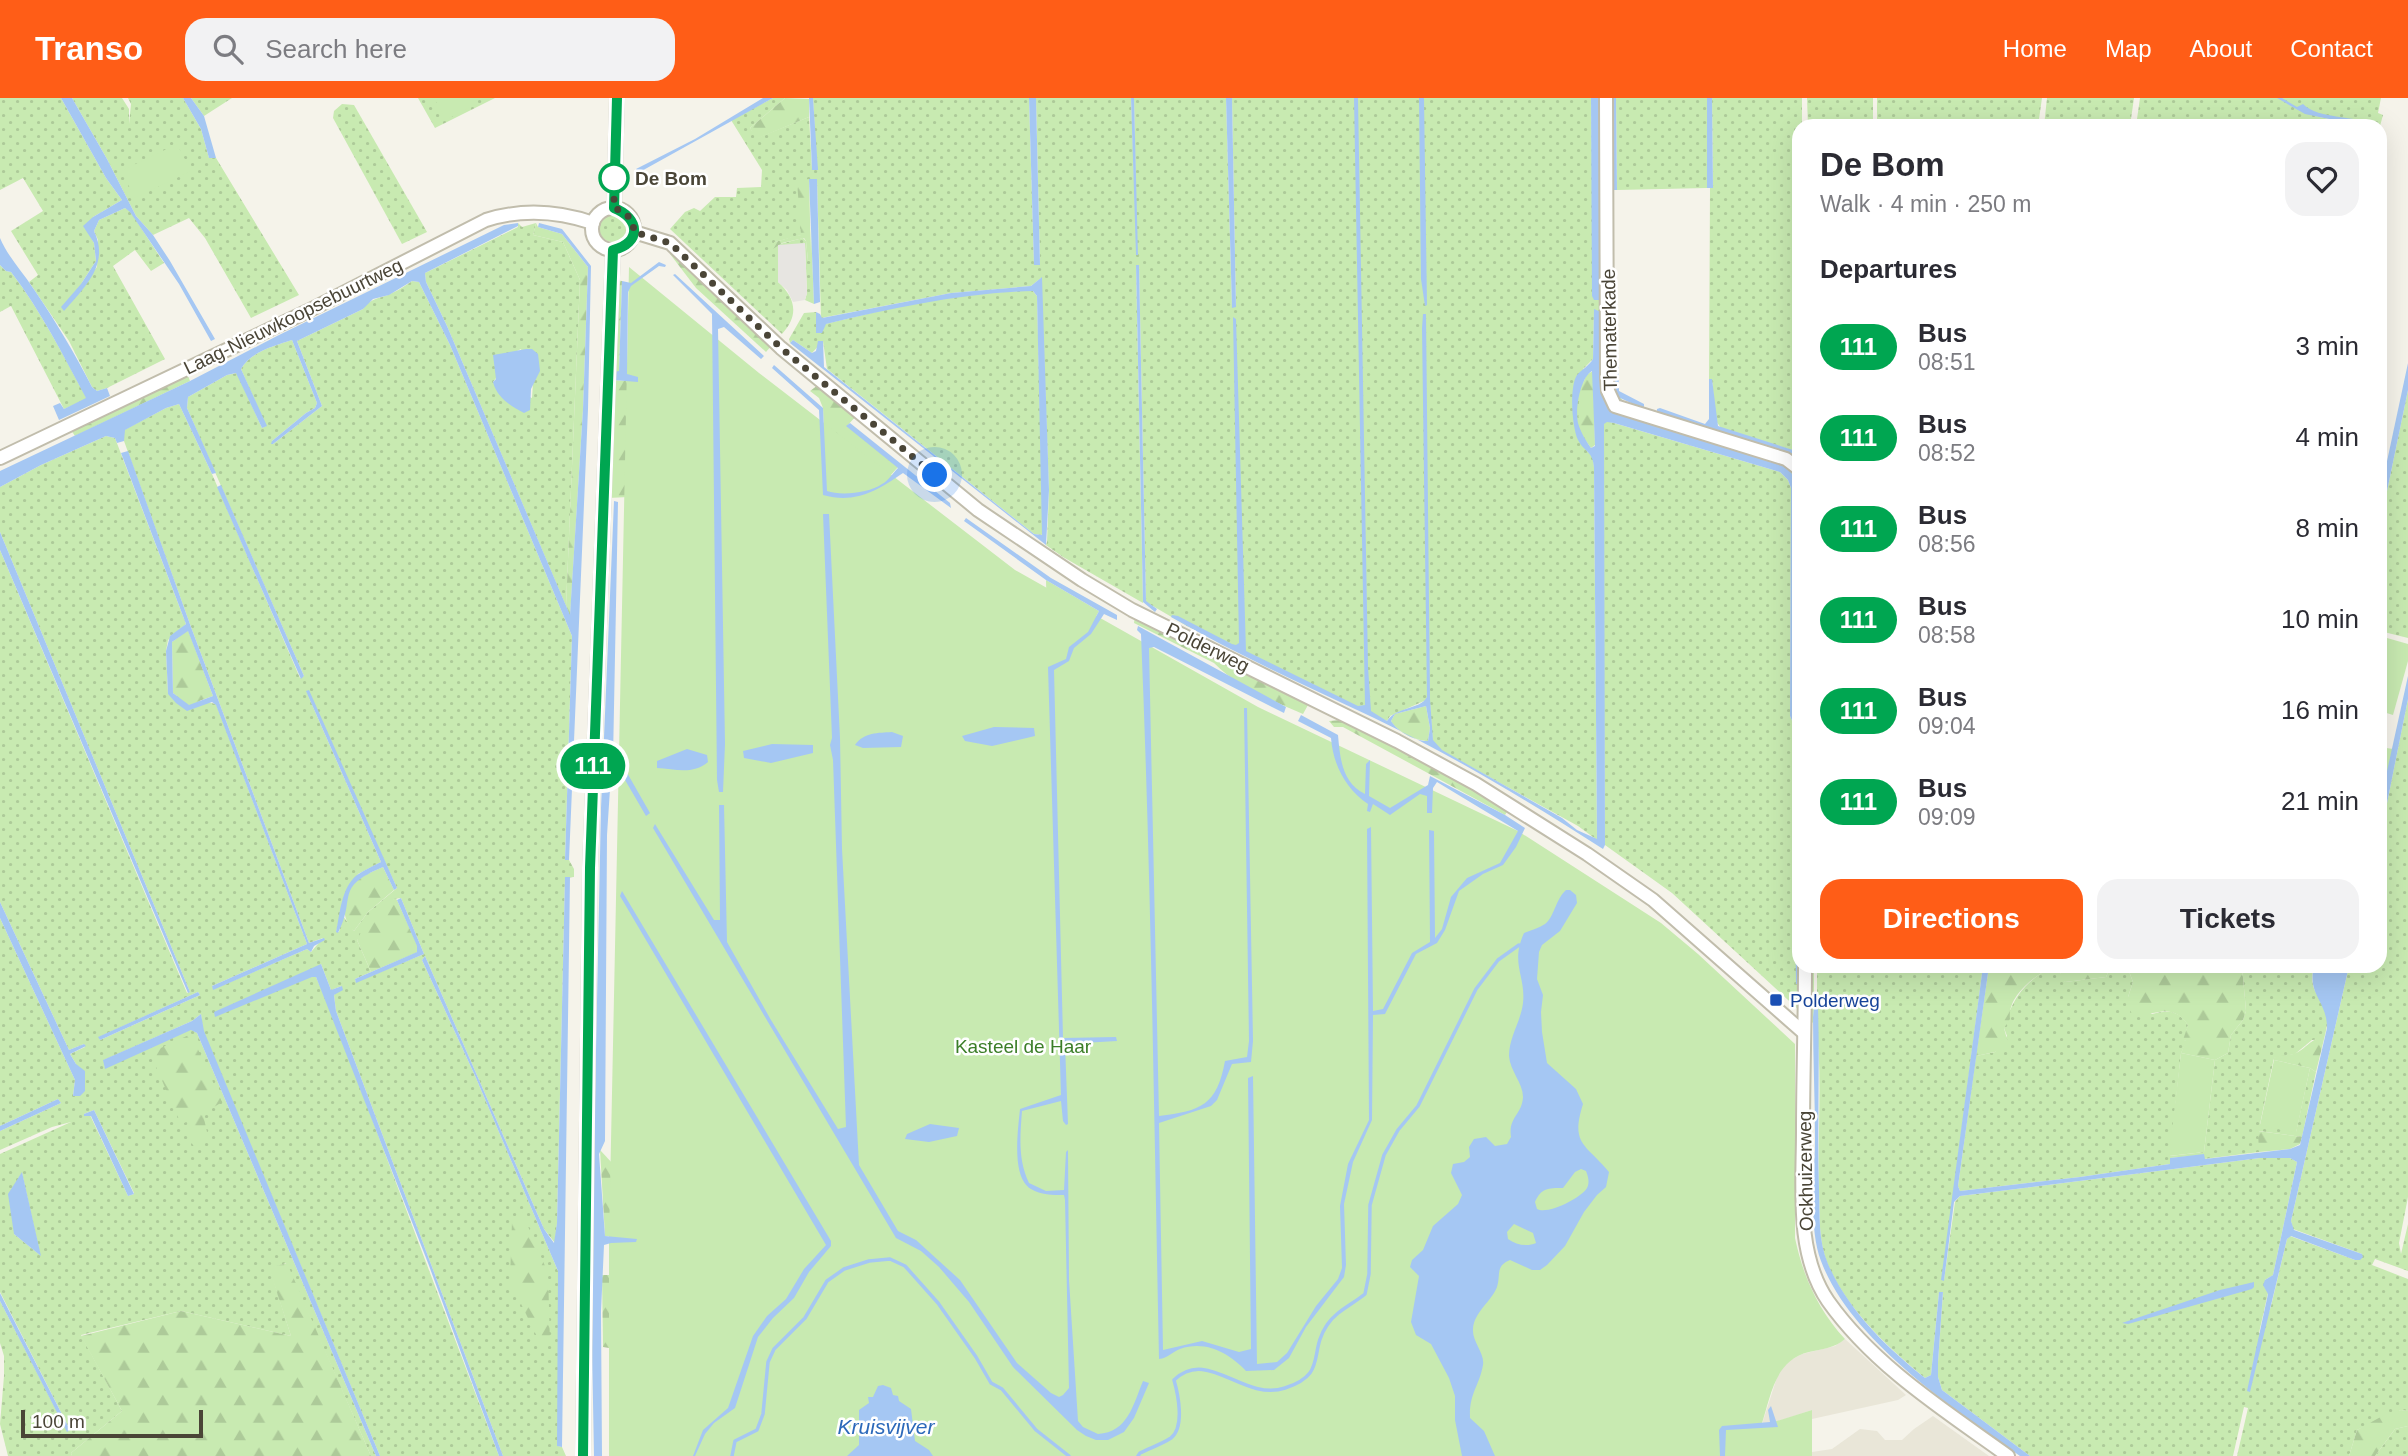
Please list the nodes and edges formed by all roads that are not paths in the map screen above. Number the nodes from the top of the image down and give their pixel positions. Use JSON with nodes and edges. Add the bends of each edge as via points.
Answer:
{"nodes":[{"id":1,"x":617,"y":98,"type":"edge"},
{"id":2,"x":1606,"y":98,"type":"edge"},
{"id":3,"x":614,"y":208,"type":"junction"},
{"id":4,"x":593,"y":223,"type":"junction"},
{"id":5,"x":634,"y":232,"type":"junction"},
{"id":6,"x":613,"y":250,"type":"junction"},
{"id":7,"x":0,"y":458,"type":"edge"},
{"id":8,"x":1792,"y":463,"type":"edge"},
{"id":9,"x":1805,"y":973,"type":"edge"},
{"id":10,"x":1804,"y":1032,"type":"junction"},
{"id":11,"x":583,"y":1456,"type":"edge"},
{"id":12,"x":2008,"y":1456,"type":"edge"}],
"edges":[{"from":1,"to":3,"type":"street"},
{"from":2,"to":8,"type":"street","name":"Thematerkade","via":[[1607,379],[1611,401],[1649,418]]},
{"from":3,"to":4,"type":"street","via":[[605,209]]},
{"from":3,"to":5,"type":"street","via":[[626,212]]},
{"from":4,"to":6,"type":"street","via":[[596,241]]},
{"from":4,"to":7,"type":"street","name":"Laag-Nieuwkoopsebuurtweg","via":[[531,212],[486,220],[319,306]]},
{"from":5,"to":6,"type":"street","via":[[630,242]]},
{"from":5,"to":10,"type":"street","name":"Polderweg","via":[[670,243],[781,348],[978,510],[1132,610],[1397,741],[1587,854],[1653,900]]},
{"from":6,"to":11,"type":"street","via":[[590,868]]},
{"from":9,"to":10,"type":"street","name":"Ockhuizerweg"},
{"from":10,"to":12,"type":"street","name":"Ockhuizerweg","via":[[1803,1210],[1809,1261],[1827,1299],[1859,1338],[1907,1383]]}]}
